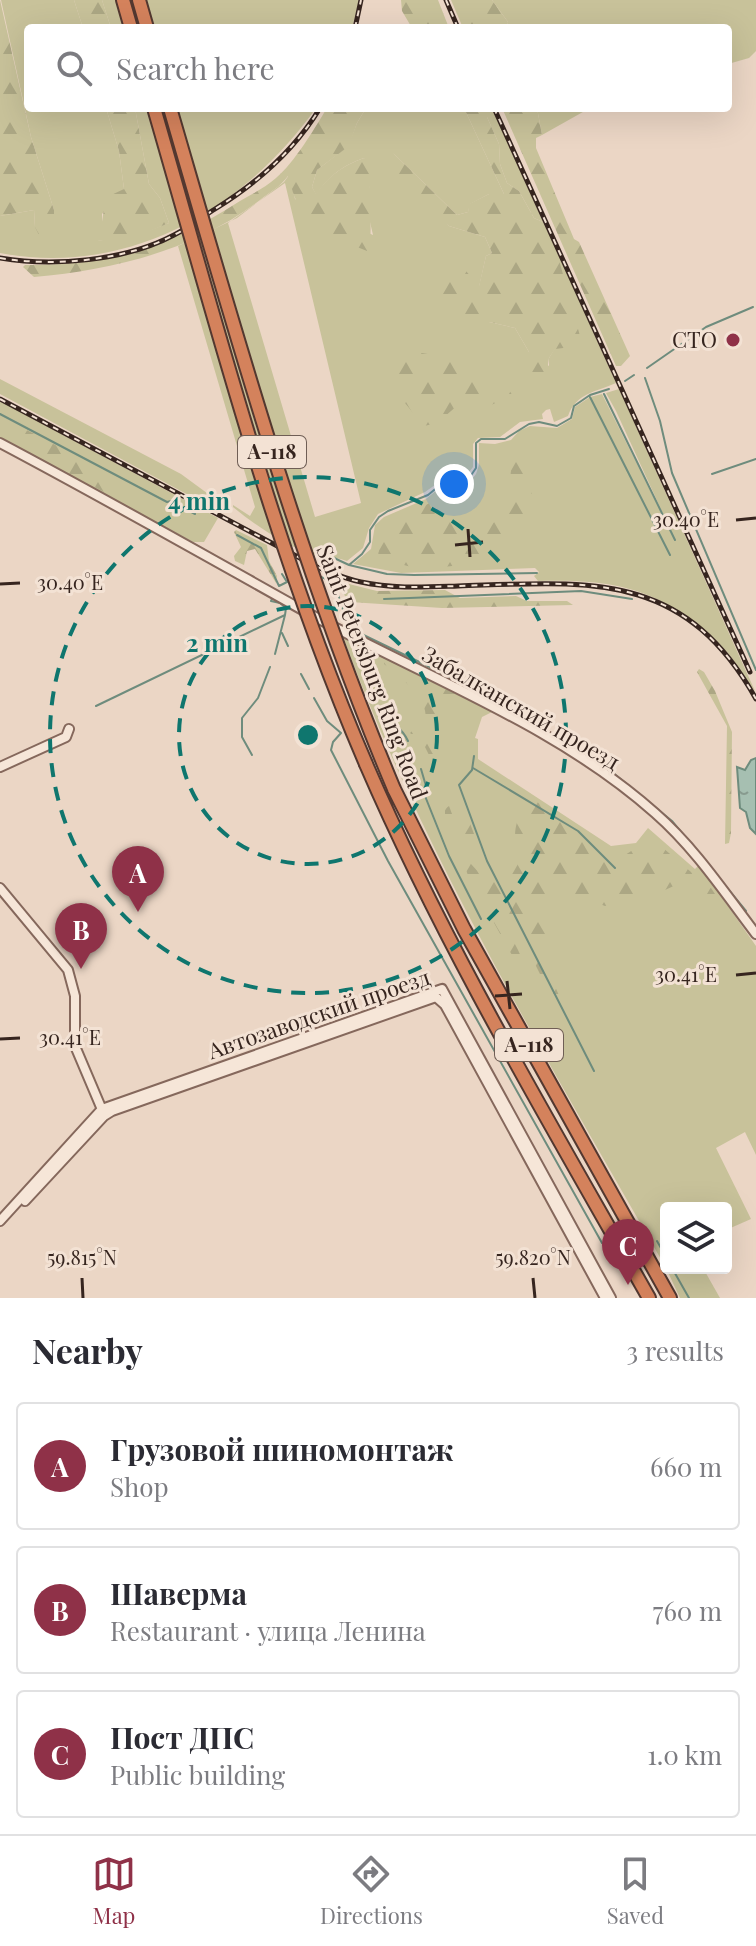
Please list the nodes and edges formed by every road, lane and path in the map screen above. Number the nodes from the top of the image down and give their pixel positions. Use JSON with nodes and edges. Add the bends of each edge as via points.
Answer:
{"nodes":[{"id":1,"x":123,"y":0,"type":"edge"},
{"id":2,"x":139,"y":0,"type":"edge"},
{"id":3,"x":130,"y":24,"type":"edge"},
{"id":4,"x":146,"y":24,"type":"edge"},
{"id":5,"x":155,"y":112,"type":"edge"},
{"id":6,"x":171,"y":112,"type":"edge"},
{"id":7,"x":0,"y":443,"type":"edge"},
{"id":8,"x":69,"y":729,"type":"dead end"},
{"id":9,"x":0,"y":767,"type":"edge"},
{"id":10,"x":0,"y":888,"type":"edge"},
{"id":11,"x":756,"y":934,"type":"edge"},
{"id":12,"x":103,"y":1112,"type":"junction"},
{"id":13,"x":0,"y":1221,"type":"edge"},
{"id":14,"x":0,"y":1228,"type":"edge"},
{"id":15,"x":605,"y":1298,"type":"edge"},
{"id":16,"x":611,"y":1298,"type":"edge"},
{"id":17,"x":649,"y":1298,"type":"edge"},
{"id":18,"x":670,"y":1298,"type":"edge"}],
"edges":[{"from":1,"to":3,"type":"highway"},
{"from":2,"to":4,"type":"highway"},
{"from":5,"to":17,"type":"highway","name":"Saint Petersburg Ring Road","number":"А-118","bridge":true,"via":[[285,555],[341,707],[452,944]]},
{"from":6,"to":18,"type":"highway","name":"Saint Petersburg Ring Road","number":"А-118","bridge":true,"via":[[302,548],[394,789],[464,929]]},
{"from":7,"to":11,"type":"street","name":"Забалканский проезд","via":[[556,743],[654,812],[687,845]]},
{"from":8,"to":9,"type":"street","via":[[66,737]]},
{"from":10,"to":12,"type":"street","via":[[68,970],[75,996],[75,1046]]},
{"from":12,"to":13,"type":"street"},
{"from":12,"to":14,"type":"street"},
{"from":12,"to":15,"type":"street","name":"Автозаводский проезд","via":[[439,998]]},
{"from":12,"to":16,"type":"street","name":"Автозаводский проезд","via":[[442,989]]}]}
